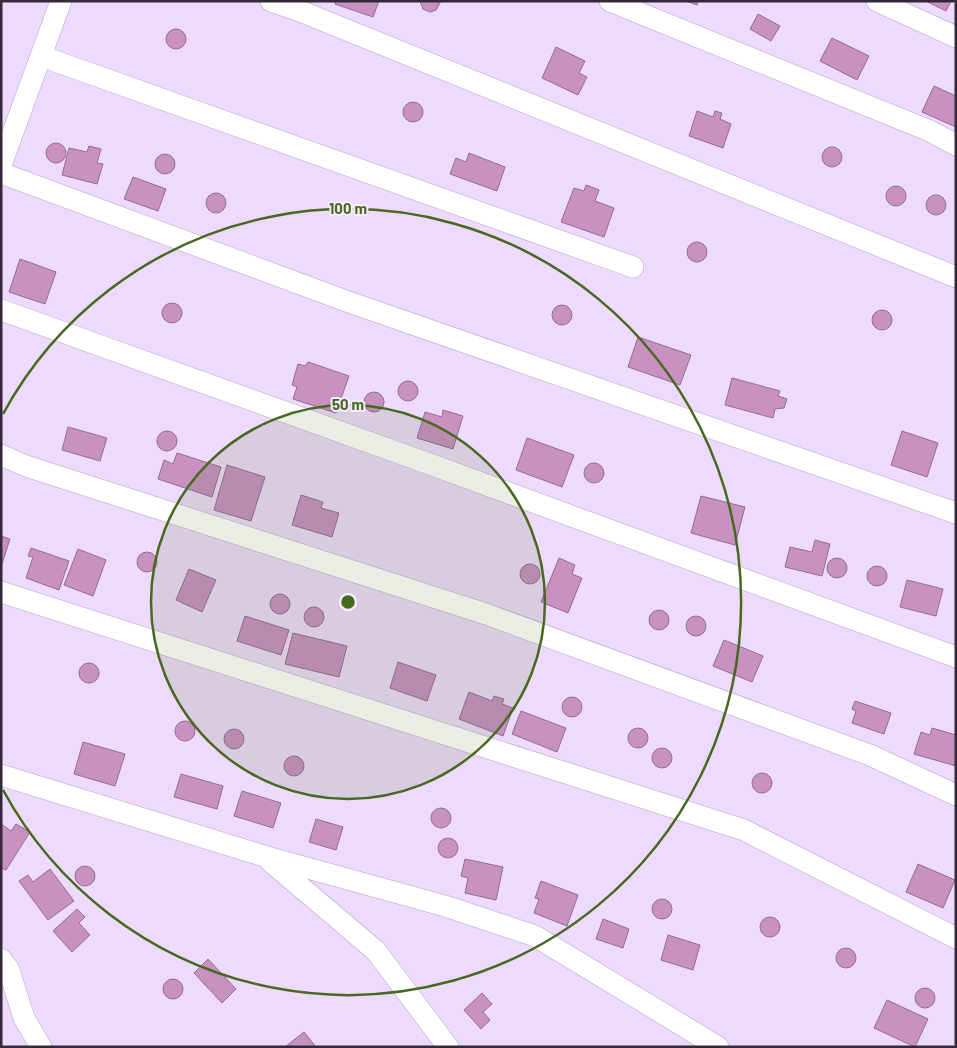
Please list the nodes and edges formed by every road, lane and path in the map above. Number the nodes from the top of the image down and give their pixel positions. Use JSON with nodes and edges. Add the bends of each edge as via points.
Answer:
{"nodes":[{"id":1,"x":61,"y":1,"type":"edge"},
{"id":2,"x":271,"y":1,"type":"edge"},
{"id":3,"x":610,"y":1,"type":"edge"},
{"id":4,"x":878,"y":1,"type":"edge"},
{"id":5,"x":956,"y":37,"type":"edge"},
{"id":6,"x":41,"y":56,"type":"junction"},
{"id":7,"x":956,"y":144,"type":"edge"},
{"id":8,"x":1,"y":165,"type":"edge"},
{"id":9,"x":1,"y":173,"type":"edge"},
{"id":10,"x":633,"y":267,"type":"dead end"},
{"id":11,"x":956,"y":277,"type":"edge"},
{"id":12,"x":1,"y":310,"type":"edge"},
{"id":13,"x":1,"y":455,"type":"edge"},
{"id":14,"x":956,"y":513,"type":"edge"},
{"id":15,"x":1,"y":592,"type":"edge"},
{"id":16,"x":956,"y":657,"type":"edge"},
{"id":17,"x":1,"y":775,"type":"edge"},
{"id":18,"x":956,"y":795,"type":"edge"},
{"id":19,"x":264,"y":856,"type":"junction"},
{"id":20,"x":956,"y":938,"type":"edge"},
{"id":21,"x":1,"y":959,"type":"edge"},
{"id":22,"x":41,"y":1047,"type":"edge"},
{"id":23,"x":448,"y":1047,"type":"edge"},
{"id":24,"x":718,"y":1047,"type":"edge"}],
"edges":[{"from":1,"to":6,"type":"street"},
{"from":2,"to":11,"type":"street"},
{"from":3,"to":7,"type":"street"},
{"from":4,"to":5,"type":"street"},
{"from":6,"to":8,"type":"street"},
{"from":6,"to":10,"type":"street"},
{"from":9,"to":14,"type":"street","via":[[346,301]]},
{"from":12,"to":16,"type":"street"},
{"from":13,"to":18,"type":"street","via":[[26,466],[486,614],[870,755]]},
{"from":15,"to":20,"type":"street","via":[[744,830]]},
{"from":17,"to":19,"type":"street"},
{"from":19,"to":23,"type":"street","via":[[376,951]]},
{"from":19,"to":24,"type":"street","via":[[445,906],[535,936]]},
{"from":21,"to":22,"type":"street","via":[[9,970],[24,1018]]}]}
